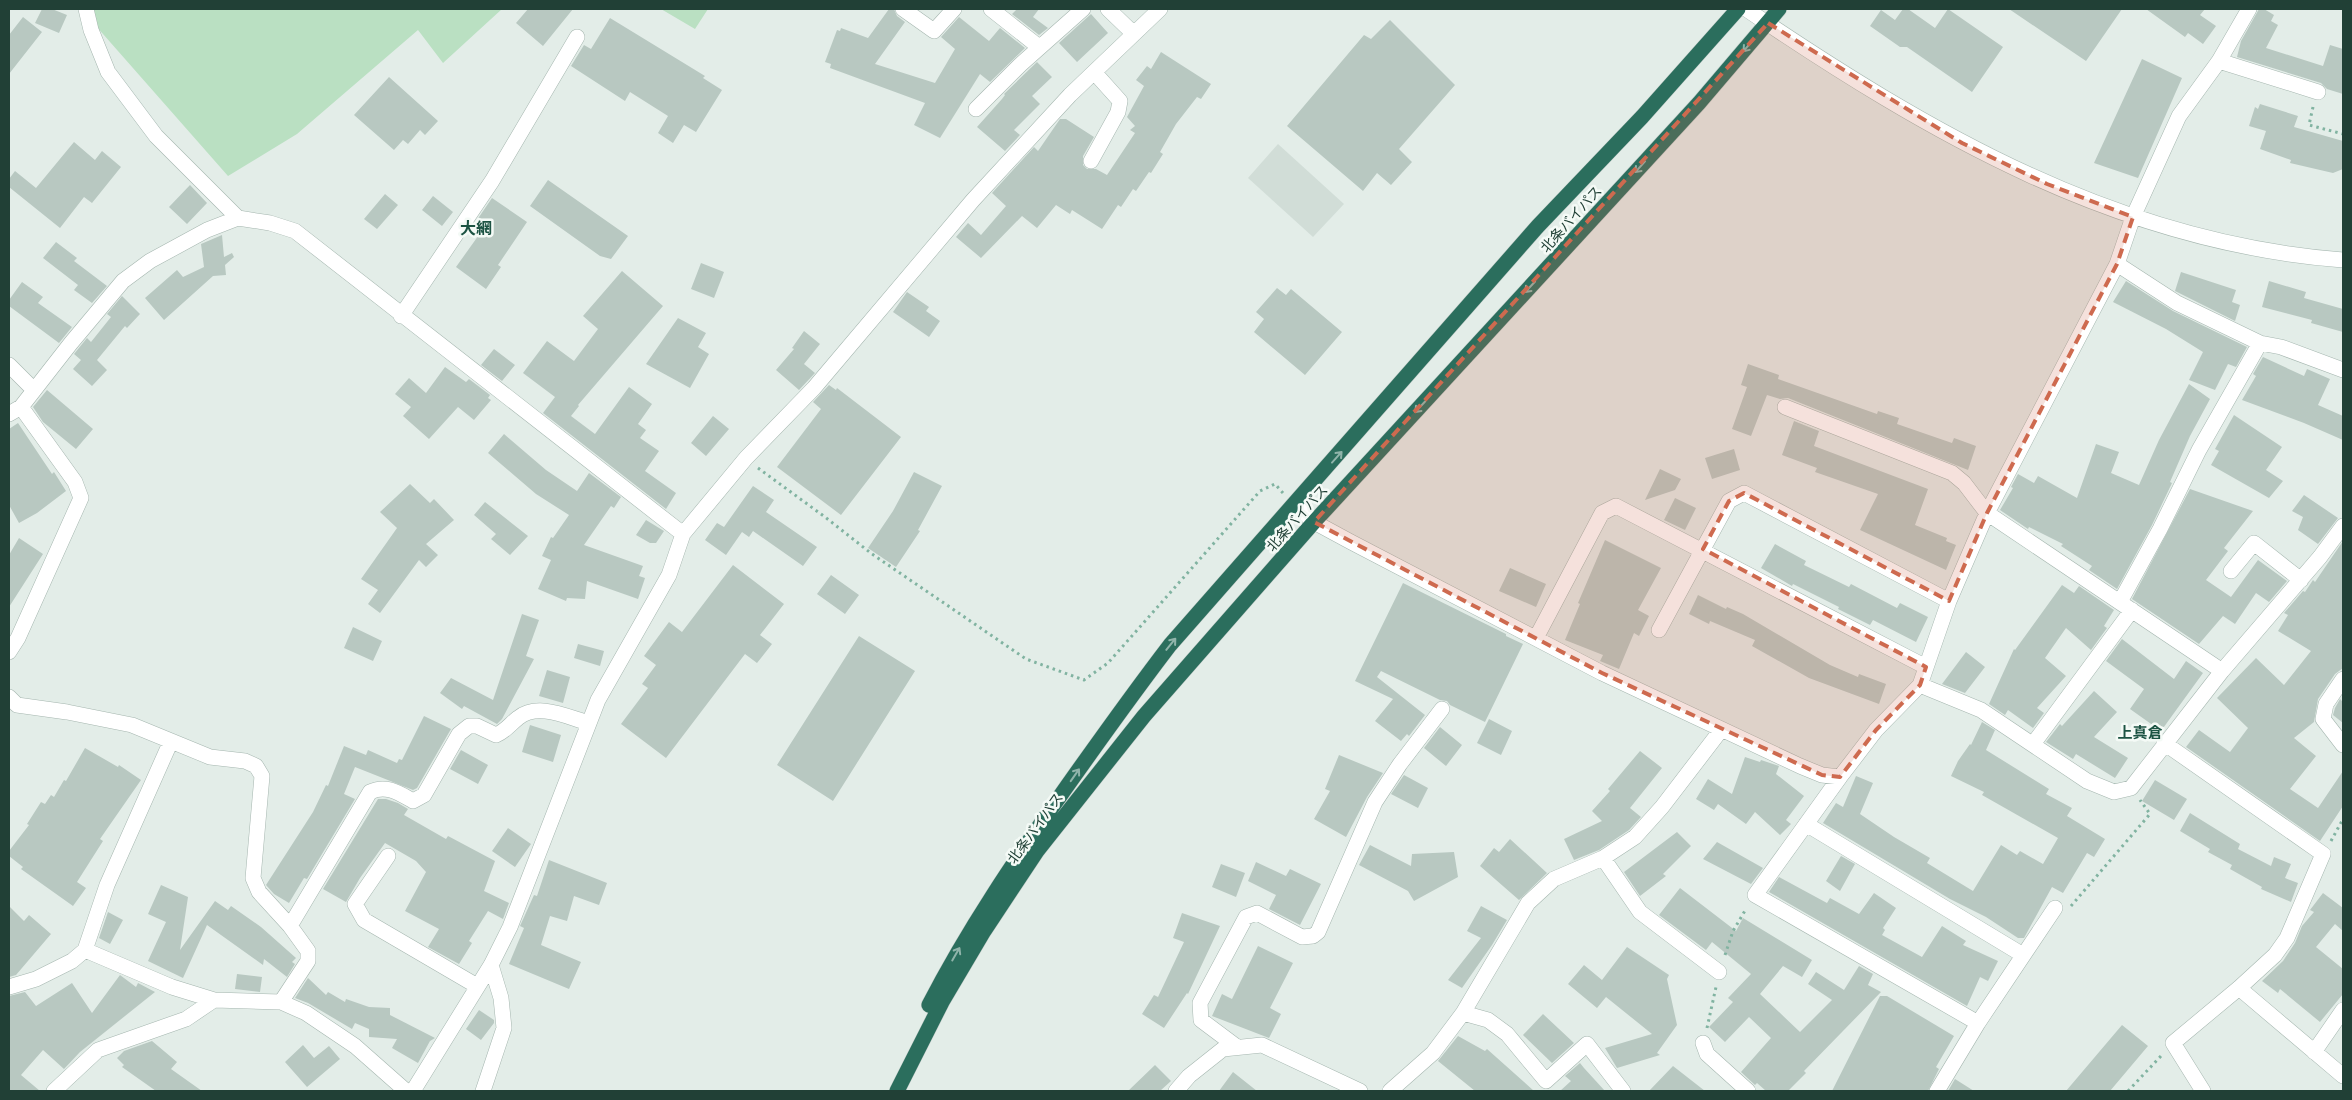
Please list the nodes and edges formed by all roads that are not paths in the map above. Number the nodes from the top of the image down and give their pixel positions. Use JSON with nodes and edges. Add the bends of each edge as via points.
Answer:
{"nodes":[{"id":1,"x":86,"y":9,"type":"edge"},
{"id":2,"x":903,"y":9,"type":"edge"},
{"id":3,"x":954,"y":9,"type":"edge"},
{"id":4,"x":991,"y":9,"type":"edge"},
{"id":5,"x":1083,"y":9,"type":"edge"},
{"id":6,"x":1108,"y":9,"type":"edge"},
{"id":7,"x":1160,"y":9,"type":"edge"},
{"id":8,"x":1738,"y":9,"type":"edge"},
{"id":9,"x":1746,"y":9,"type":"edge"},
{"id":10,"x":1779,"y":9,"type":"edge"},
{"id":11,"x":2249,"y":9,"type":"edge"},
{"id":12,"x":1768,"y":23,"type":"junction"},
{"id":13,"x":1134,"y":34,"type":"junction"},
{"id":14,"x":577,"y":37,"type":"dead end"},
{"id":15,"x":1039,"y":47,"type":"junction"},
{"id":16,"x":2220,"y":61,"type":"junction"},
{"id":17,"x":1094,"y":72,"type":"junction"},
{"id":18,"x":2318,"y":92,"type":"road end"},
{"id":19,"x":976,"y":109,"type":"dead end"},
{"id":20,"x":1091,"y":161,"type":"dead end"},
{"id":21,"x":2133,"y":217,"type":"junction"},
{"id":22,"x":238,"y":218,"type":"junction"},
{"id":23,"x":2343,"y":260,"type":"edge"},
{"id":24,"x":2117,"y":264,"type":"junction"},
{"id":25,"x":401,"y":316,"type":"junction"},
{"id":26,"x":2260,"y":342,"type":"junction"},
{"id":27,"x":9,"y":365,"type":"edge"},
{"id":28,"x":2343,"y":370,"type":"edge"},
{"id":29,"x":33,"y":389,"type":"junction"},
{"id":30,"x":1785,"y":407,"type":"dead end"},
{"id":31,"x":15,"y":411,"type":"edge"},
{"id":32,"x":1294,"y":504,"type":"junction"},
{"id":33,"x":1987,"y":513,"type":"junction"},
{"id":34,"x":1314,"y":522,"type":"junction"},
{"id":35,"x":2343,"y":526,"type":"edge"},
{"id":36,"x":683,"y":534,"type":"junction"},
{"id":37,"x":1703,"y":549,"type":"junction"},
{"id":38,"x":2231,"y":571,"type":"dead end"},
{"id":39,"x":2301,"y":580,"type":"junction"},
{"id":40,"x":1949,"y":601,"type":"junction"},
{"id":41,"x":2126,"y":606,"type":"junction"},
{"id":42,"x":1659,"y":630,"type":"dead end"},
{"id":43,"x":1536,"y":638,"type":"junction"},
{"id":44,"x":9,"y":652,"type":"edge"},
{"id":45,"x":1926,"y":667,"type":"junction"},
{"id":46,"x":2222,"y":671,"type":"junction"},
{"id":47,"x":2343,"y":679,"type":"edge"},
{"id":48,"x":1920,"y":685,"type":"junction"},
{"id":49,"x":9,"y":698,"type":"edge"},
{"id":50,"x":1442,"y":709,"type":"dead end"},
{"id":51,"x":589,"y":722,"type":"junction"},
{"id":52,"x":1720,"y":730,"type":"junction"},
{"id":53,"x":171,"y":741,"type":"junction"},
{"id":54,"x":2164,"y":743,"type":"junction"},
{"id":55,"x":2033,"y":744,"type":"junction"},
{"id":56,"x":2343,"y":745,"type":"edge"},
{"id":57,"x":1840,"y":777,"type":"junction"},
{"id":58,"x":1806,"y":824,"type":"junction"},
{"id":59,"x":388,"y":856,"type":"dead end"},
{"id":60,"x":1603,"y":858,"type":"junction"},
{"id":61,"x":2055,"y":908,"type":"road end"},
{"id":62,"x":290,"y":926,"type":"junction"},
{"id":63,"x":85,"y":950,"type":"junction"},
{"id":64,"x":2023,"y":954,"type":"junction"},
{"id":65,"x":491,"y":965,"type":"junction"},
{"id":66,"x":1719,"y":972,"type":"dead end"},
{"id":67,"x":477,"y":986,"type":"junction"},
{"id":68,"x":9,"y":987,"type":"edge"},
{"id":69,"x":2239,"y":988,"type":"junction"},
{"id":70,"x":214,"y":1000,"type":"junction"},
{"id":71,"x":281,"y":1002,"type":"junction"},
{"id":72,"x":2343,"y":1010,"type":"edge"},
{"id":73,"x":1463,"y":1013,"type":"junction"},
{"id":74,"x":1978,"y":1023,"type":"junction"},
{"id":75,"x":1703,"y":1043,"type":"dead end"},
{"id":76,"x":1237,"y":1047,"type":"junction"},
{"id":77,"x":2314,"y":1052,"type":"junction"},
{"id":78,"x":2343,"y":1076,"type":"edge"},
{"id":79,"x":54,"y":1091,"type":"edge"},
{"id":80,"x":406,"y":1091,"type":"edge"},
{"id":81,"x":413,"y":1091,"type":"edge"},
{"id":82,"x":483,"y":1091,"type":"edge"},
{"id":83,"x":887,"y":1091,"type":"edge"},
{"id":84,"x":896,"y":1091,"type":"edge"},
{"id":85,"x":1176,"y":1091,"type":"edge"},
{"id":86,"x":1360,"y":1091,"type":"edge"},
{"id":87,"x":1390,"y":1091,"type":"edge"},
{"id":88,"x":1623,"y":1091,"type":"edge"},
{"id":89,"x":1748,"y":1091,"type":"edge"},
{"id":90,"x":1937,"y":1091,"type":"edge"},
{"id":91,"x":2203,"y":1091,"type":"edge"}],
"edges":[{"from":1,"to":22,"type":"street","via":[[108,72],[156,136]]},
{"from":2,"to":3,"type":"street","via":[[934,31]]},
{"from":4,"to":15,"type":"street"},
{"from":5,"to":15,"type":"street"},
{"from":6,"to":13,"type":"street"},
{"from":7,"to":13,"type":"street"},
{"from":32,"to":8,"type":"highway","name":"北条バイパス","one_way":true,"via":[[1538,226],[1642,117]]},
{"from":9,"to":12,"type":"street"},
{"from":10,"to":12,"type":"highway","name":"北条バイパス"},
{"from":11,"to":16,"type":"street"},
{"from":12,"to":21,"type":"street","via":[[1962,143],[2047,184]]},
{"from":12,"to":34,"type":"highway","name":"北条バイパス","one_way":true,"via":[[1699,103]]},
{"from":13,"to":17,"type":"street"},
{"from":14,"to":25,"type":"street","via":[[492,181]]},
{"from":15,"to":19,"type":"street"},
{"from":16,"to":18,"type":"street"},
{"from":16,"to":21,"type":"street","via":[[2179,116]]},
{"from":17,"to":20,"type":"street","via":[[1120,101],[1118,112]]},
{"from":17,"to":36,"type":"street","via":[[973,200],[814,388],[746,458]]},
{"from":21,"to":23,"type":"street","via":[[2246,248]]},
{"from":21,"to":24,"type":"street"},
{"from":22,"to":25,"type":"street","via":[[295,231]]},
{"from":22,"to":29,"type":"street","via":[[180,243],[123,281]]},
{"from":24,"to":26,"type":"street","via":[[2177,303]]},
{"from":24,"to":33,"type":"street"},
{"from":25,"to":36,"type":"street"},
{"from":26,"to":28,"type":"street"},
{"from":26,"to":41,"type":"street","via":[[2199,450]]},
{"from":27,"to":29,"type":"street"},
{"from":29,"to":31,"type":"street"},
{"from":30,"to":33,"type":"street","via":[[1952,473]]},
{"from":31,"to":44,"type":"street","via":[[75,482],[81,498]]},
{"from":32,"to":34,"type":"street"},
{"from":83,"to":32,"type":"highway","name":"北条バイパス","one_way":true,"via":[[970,931],[1031,837],[1170,645]]},
{"from":33,"to":40,"type":"street"},
{"from":33,"to":41,"type":"street"},
{"from":34,"to":43,"type":"street"},
{"from":34,"to":84,"type":"highway","name":"北条バイパス","via":[[1144,716],[1037,851],[954,980]]},
{"from":35,"to":39,"type":"street"},
{"from":36,"to":51,"type":"street","via":[[669,575],[598,700]]},
{"from":37,"to":40,"type":"street","via":[[1730,501],[1744,493]]},
{"from":37,"to":42,"type":"street"},
{"from":37,"to":43,"type":"street","via":[[1616,506],[1609,508],[1602,513]]},
{"from":37,"to":45,"type":"street"},
{"from":38,"to":39,"type":"street","via":[[2254,543]]},
{"from":39,"to":46,"type":"street"},
{"from":40,"to":45,"type":"street"},
{"from":41,"to":46,"type":"street"},
{"from":41,"to":55,"type":"street"},
{"from":43,"to":52,"type":"street"},
{"from":45,"to":48,"type":"street"},
{"from":46,"to":54,"type":"street"},
{"from":47,"to":56,"type":"street","via":[[2326,704],[2323,719]]},
{"from":48,"to":55,"type":"street","via":[[1981,710]]},
{"from":48,"to":57,"type":"street","via":[[1876,730]]},
{"from":49,"to":53,"type":"street","via":[[16,704],[132,726]]},
{"from":50,"to":76,"type":"street","via":[[1375,802],[1318,932],[1302,937],[1257,914],[1246,917],[1200,1003],[1201,1020]]},
{"from":51,"to":62,"type":"street","via":[[540,710],[519,717],[504,732],[496,735],[477,726],[468,726],[458,734],[424,796],[413,801],[396,791],[380,787],[370,792]]},
{"from":51,"to":65,"type":"street","via":[[510,926]]},
{"from":52,"to":57,"type":"street","via":[[1822,775]]},
{"from":52,"to":60,"type":"street","via":[[1662,808],[1634,837]]},
{"from":53,"to":62,"type":"street","via":[[210,757],[244,761],[256,766],[262,776],[253,878],[259,892]]},
{"from":53,"to":63,"type":"street","via":[[107,885]]},
{"from":54,"to":55,"type":"street","via":[[2131,788],[2114,792],[2087,781]]},
{"from":54,"to":69,"type":"street","via":[[2323,854],[2287,938],[2275,955]]},
{"from":57,"to":58,"type":"street"},
{"from":58,"to":64,"type":"street"},
{"from":58,"to":74,"type":"street","via":[[1754,895]]},
{"from":59,"to":67,"type":"street","via":[[355,904],[364,920]]},
{"from":60,"to":66,"type":"street","via":[[1640,912]]},
{"from":60,"to":73,"type":"street","via":[[1554,879],[1528,903]]},
{"from":61,"to":64,"type":"street"},
{"from":62,"to":71,"type":"street","via":[[308,951],[308,961]]},
{"from":63,"to":68,"type":"street","via":[[72,961]]},
{"from":63,"to":70,"type":"street","via":[[172,987]]},
{"from":64,"to":74,"type":"street"},
{"from":65,"to":67,"type":"street"},
{"from":65,"to":82,"type":"street","via":[[501,998],[504,1028]]},
{"from":67,"to":81,"type":"street"},
{"from":69,"to":77,"type":"street"},
{"from":69,"to":91,"type":"street","via":[[2174,1043]]},
{"from":70,"to":71,"type":"street"},
{"from":70,"to":79,"type":"street","via":[[186,1019],[98,1050]]},
{"from":71,"to":80,"type":"street","via":[[306,1013],[355,1046]]},
{"from":72,"to":77,"type":"street"},
{"from":73,"to":87,"type":"street","via":[[1433,1053]]},
{"from":73,"to":88,"type":"street","via":[[1488,1020],[1507,1034],[1546,1082],[1587,1044]]},
{"from":74,"to":90,"type":"street"},
{"from":75,"to":89,"type":"street","via":[[1707,1054]]},
{"from":76,"to":85,"type":"street","via":[[1223,1049],[1189,1076]]},
{"from":76,"to":86,"type":"street","via":[[1262,1045]]},
{"from":77,"to":78,"type":"street"}]}
